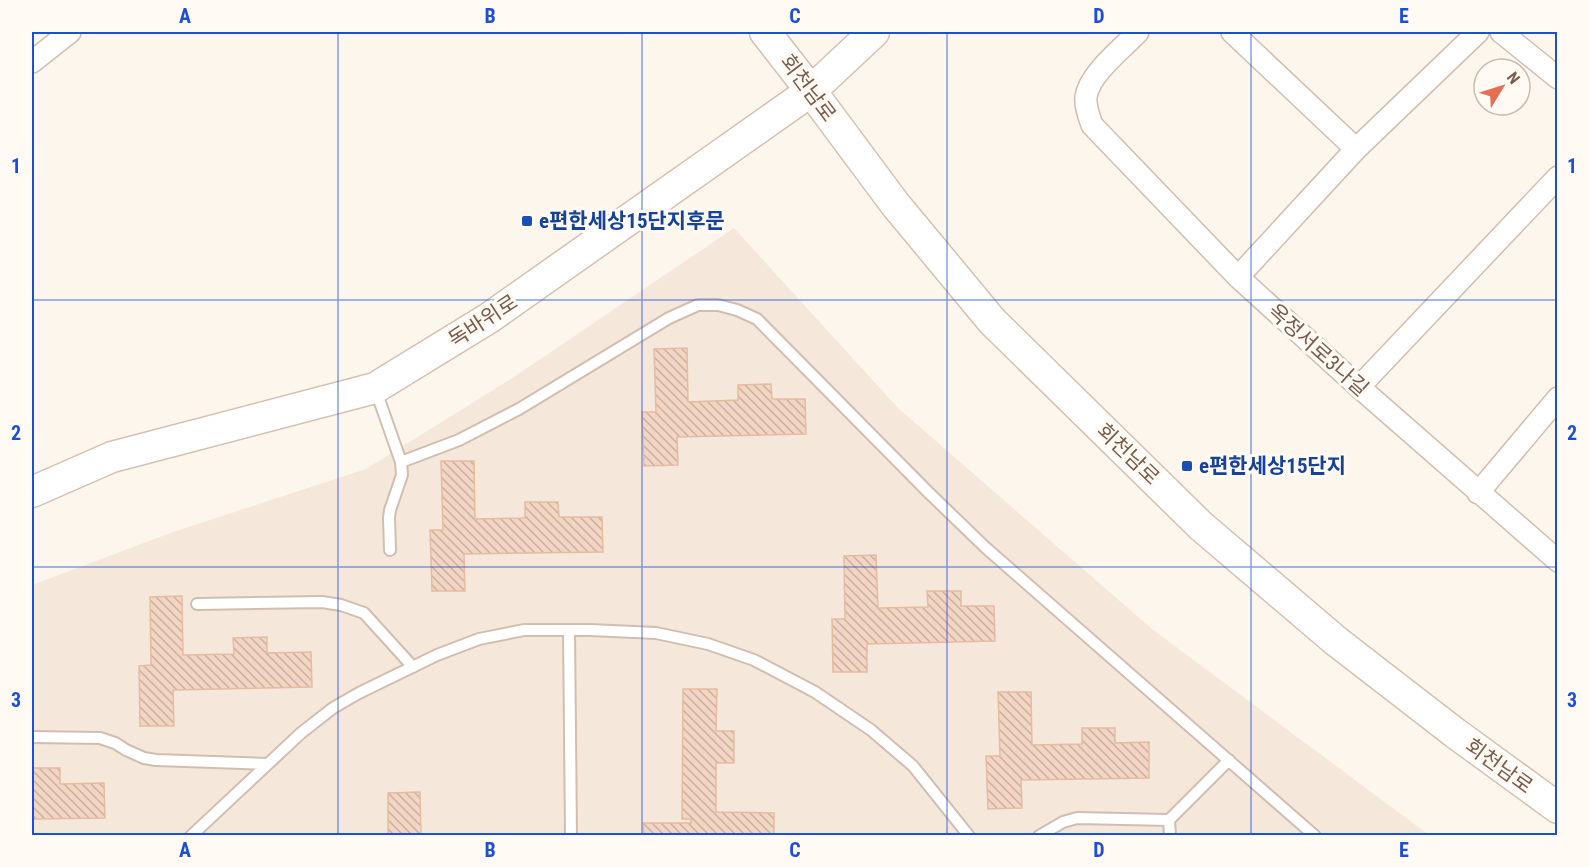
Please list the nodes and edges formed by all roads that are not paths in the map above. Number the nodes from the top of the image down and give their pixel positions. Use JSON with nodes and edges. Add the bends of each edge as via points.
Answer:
{"nodes":[{"id":1,"x":70,"y":32,"type":"edge"},
{"id":2,"x":765,"y":32,"type":"edge"},
{"id":3,"x":874,"y":32,"type":"edge"},
{"id":4,"x":1138,"y":32,"type":"edge"},
{"id":5,"x":1233,"y":32,"type":"edge"},
{"id":6,"x":1478,"y":32,"type":"edge"},
{"id":7,"x":1501,"y":32,"type":"edge"},
{"id":8,"x":32,"y":62,"type":"edge"},
{"id":9,"x":1557,"y":78,"type":"edge"},
{"id":10,"x":812,"y":91,"type":"junction"},
{"id":11,"x":1356,"y":149,"type":"junction"},
{"id":12,"x":1557,"y":177,"type":"edge"},
{"id":13,"x":1238,"y":276,"type":"junction"},
{"id":14,"x":1359,"y":387,"type":"junction"},
{"id":15,"x":375,"y":388,"type":"junction"},
{"id":16,"x":1557,"y":398,"type":"edge"},
{"id":17,"x":401,"y":462,"type":"junction"},
{"id":18,"x":32,"y":492,"type":"edge"},
{"id":19,"x":1478,"y":493,"type":"junction"},
{"id":20,"x":390,"y":550,"type":"dead end"},
{"id":21,"x":1557,"y":561,"type":"edge"},
{"id":22,"x":197,"y":604,"type":"dead end"},
{"id":23,"x":569,"y":630,"type":"junction"},
{"id":24,"x":413,"y":667,"type":"junction"},
{"id":25,"x":32,"y":737,"type":"edge"},
{"id":26,"x":1229,"y":760,"type":"junction"},
{"id":27,"x":268,"y":764,"type":"junction"},
{"id":28,"x":1557,"y":808,"type":"edge"},
{"id":29,"x":1169,"y":820,"type":"junction"},
{"id":30,"x":191,"y":836,"type":"edge"},
{"id":31,"x":571,"y":836,"type":"edge"},
{"id":32,"x":969,"y":836,"type":"edge"},
{"id":33,"x":1038,"y":836,"type":"edge"},
{"id":34,"x":1170,"y":836,"type":"edge"},
{"id":35,"x":1315,"y":836,"type":"edge"}],
"edges":[{"from":1,"to":8,"type":"street"},
{"from":2,"to":10,"type":"main road","name":"회천남로"},
{"from":3,"to":10,"type":"main road","name":"독바위로"},
{"from":4,"to":13,"type":"street","name":"옥정서로3나길","via":[[1091,84],[1086,96],[1092,125]]},
{"from":5,"to":11,"type":"street"},
{"from":6,"to":11,"type":"street"},
{"from":7,"to":9,"type":"street"},
{"from":10,"to":15,"type":"main road","name":"독바위로","via":[[489,318]]},
{"from":10,"to":28,"type":"main road","name":"회천남로","via":[[896,204],[992,321],[1201,526],[1336,641]]},
{"from":11,"to":13,"type":"street"},
{"from":12,"to":14,"type":"street"},
{"from":13,"to":14,"type":"street","name":"옥정서로3나길"},
{"from":14,"to":19,"type":"street","name":"옥정서로3나길"},
{"from":15,"to":17,"type":"lane"},
{"from":15,"to":18,"type":"main road","name":"독바위로","via":[[112,458]]},
{"from":16,"to":19,"type":"street"},
{"from":17,"to":20,"type":"lane","via":[[402,476],[390,510]]},
{"from":17,"to":26,"type":"lane","via":[[459,440],[519,409],[669,318],[698,305],[737,310],[757,319],[986,548]]},
{"from":19,"to":21,"type":"street","name":"옥정서로3나길"},
{"from":22,"to":24,"type":"lane","via":[[341,605],[364,614]]},
{"from":23,"to":24,"type":"lane","via":[[524,630],[479,639]]},
{"from":23,"to":31,"type":"lane"},
{"from":23,"to":32,"type":"lane","via":[[656,633],[708,644],[754,660],[815,692],[871,730],[913,766]]},
{"from":24,"to":27,"type":"lane","via":[[333,708]]},
{"from":25,"to":27,"type":"lane","via":[[100,738],[156,760]]},
{"from":26,"to":29,"type":"lane"},
{"from":26,"to":35,"type":"lane"},
{"from":27,"to":30,"type":"lane"},
{"from":29,"to":33,"type":"lane","via":[[1077,818]]},
{"from":29,"to":34,"type":"lane"}]}
